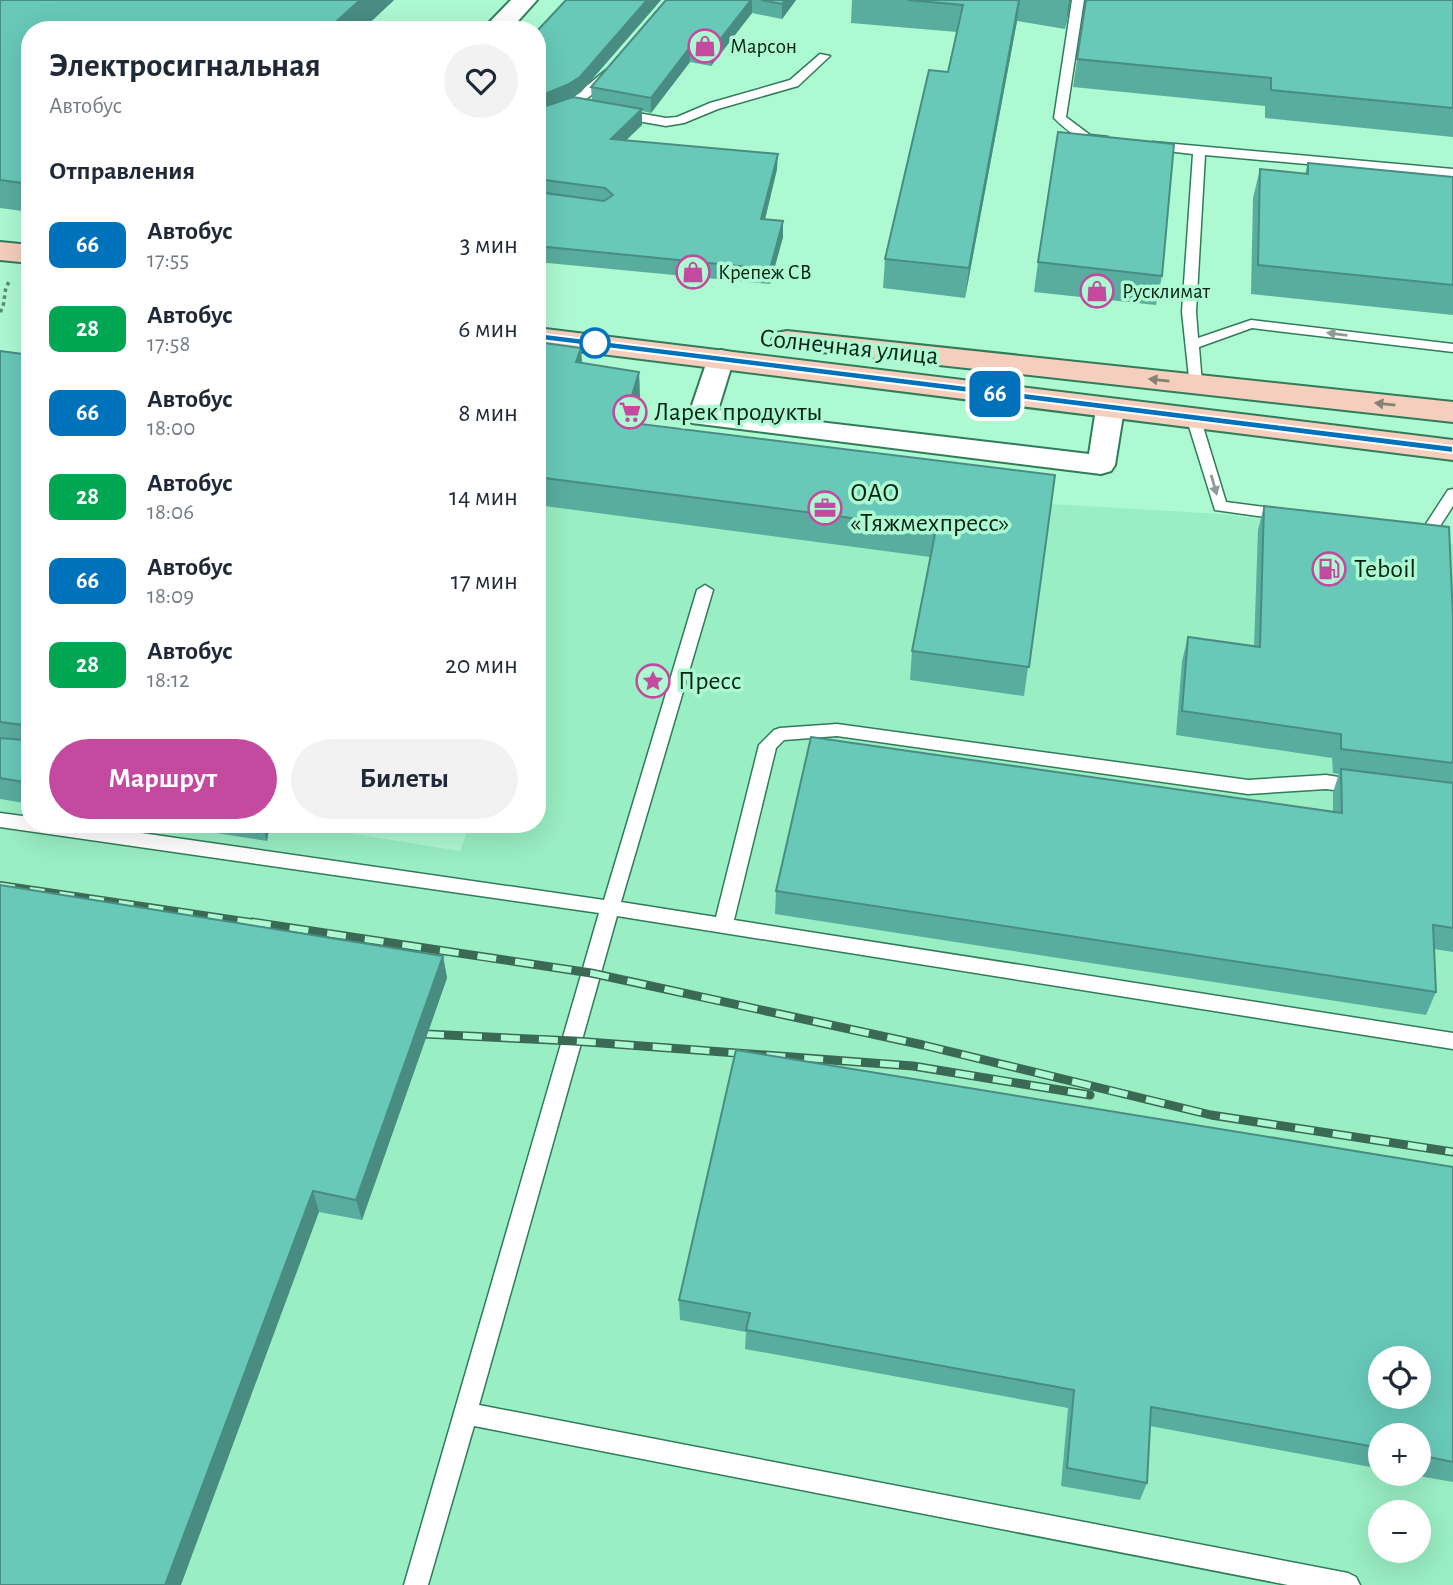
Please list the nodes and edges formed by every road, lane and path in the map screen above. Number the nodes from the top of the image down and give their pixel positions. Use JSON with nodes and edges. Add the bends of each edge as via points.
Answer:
{"nodes":[{"id":1,"x":525,"y":0,"type":"edge"},
{"id":2,"x":1078,"y":0,"type":"edge"},
{"id":3,"x":504,"y":21,"type":"edge"},
{"id":4,"x":824,"y":56,"type":"dead end"},
{"id":5,"x":614,"y":66,"type":"edge"},
{"id":6,"x":613,"y":113,"type":"edge"},
{"id":7,"x":546,"y":116,"type":"edge"},
{"id":8,"x":1112,"y":141,"type":"edge"},
{"id":9,"x":1137,"y":144,"type":"edge"},
{"id":10,"x":1199,"y":151,"type":"junction"},
{"id":11,"x":1453,"y":173,"type":"edge"},
{"id":12,"x":0,"y":251,"type":"edge"},
{"id":13,"x":21,"y":253,"type":"edge"},
{"id":14,"x":14,"y":278,"type":"edge"},
{"id":15,"x":0,"y":312,"type":"edge"},
{"id":16,"x":546,"y":313,"type":"edge"},
{"id":17,"x":546,"y":338,"type":"edge"},
{"id":18,"x":1191,"y":345,"type":"junction"},
{"id":19,"x":1453,"y":348,"type":"edge"},
{"id":20,"x":721,"y":358,"type":"junction"},
{"id":21,"x":1195,"y":384,"type":"junction"},
{"id":22,"x":1110,"y":409,"type":"junction"},
{"id":23,"x":1453,"y":412,"type":"edge"},
{"id":24,"x":1194,"y":420,"type":"junction"},
{"id":25,"x":1453,"y":450,"type":"edge"},
{"id":26,"x":1453,"y":494,"type":"edge"},
{"id":27,"x":1303,"y":517,"type":"edge"},
{"id":28,"x":1400,"y":529,"type":"edge"},
{"id":29,"x":705,"y":590,"type":"dead end"},
{"id":30,"x":1377,"y":788,"type":"edge"},
{"id":31,"x":0,"y":820,"type":"edge"},
{"id":32,"x":21,"y":823,"type":"edge"},
{"id":33,"x":92,"y":833,"type":"edge"},
{"id":34,"x":612,"y":908,"type":"junction"},
{"id":35,"x":723,"y":926,"type":"junction"},
{"id":36,"x":1453,"y":1041,"type":"edge"},
{"id":37,"x":464,"y":1413,"type":"junction"},
{"id":38,"x":416,"y":1585,"type":"edge"},
{"id":39,"x":1348,"y":1585,"type":"edge"}],
"edges":[{"from":1,"to":3,"type":"street"},
{"from":2,"to":8,"type":"lane","via":[[1060,118],[1087,138]]},
{"from":4,"to":6,"type":"lane","via":[[794,83],[680,120]]},
{"from":5,"to":7,"type":"lane","via":[[580,107]]},
{"from":9,"to":10,"type":"lane"},
{"from":10,"to":11,"type":"lane"},
{"from":10,"to":18,"type":"lane"},
{"from":12,"to":13,"type":"main road"},
{"from":14,"to":15,"type":"path","via":[[3,291]]},
{"from":21,"to":16,"type":"main road","name":"Солнечная улица","one_way":true},
{"from":17,"to":20,"type":"main road","name":"Солнечная улица"},
{"from":19,"to":18,"type":"lane","one_way":true,"via":[[1251,324]]},
{"from":18,"to":21,"type":"lane"},
{"from":20,"to":22,"type":"main road","name":"Солнечная улица"},
{"from":20,"to":22,"type":"street","via":[[702,417],[1101,465]]},
{"from":23,"to":21,"type":"main road","name":"Солнечная улица","one_way":true},
{"from":22,"to":24,"type":"main road","name":"Солнечная улица"},
{"from":24,"to":25,"type":"main road","name":"Солнечная улица"},
{"from":24,"to":27,"type":"lane","one_way":true,"via":[[1220,506]]},
{"from":26,"to":28,"type":"lane","via":[[1428,533]]},
{"from":29,"to":34,"type":"lane"},
{"from":30,"to":35,"type":"lane","via":[[1326,782],[1248,787],[837,730],[780,734],[768,745]]},
{"from":31,"to":32,"type":"lane"},
{"from":33,"to":34,"type":"lane"},
{"from":34,"to":35,"type":"lane"},
{"from":34,"to":37,"type":"lane"},
{"from":35,"to":36,"type":"lane"},
{"from":37,"to":38,"type":"lane"},
{"from":37,"to":39,"type":"lane"}]}
